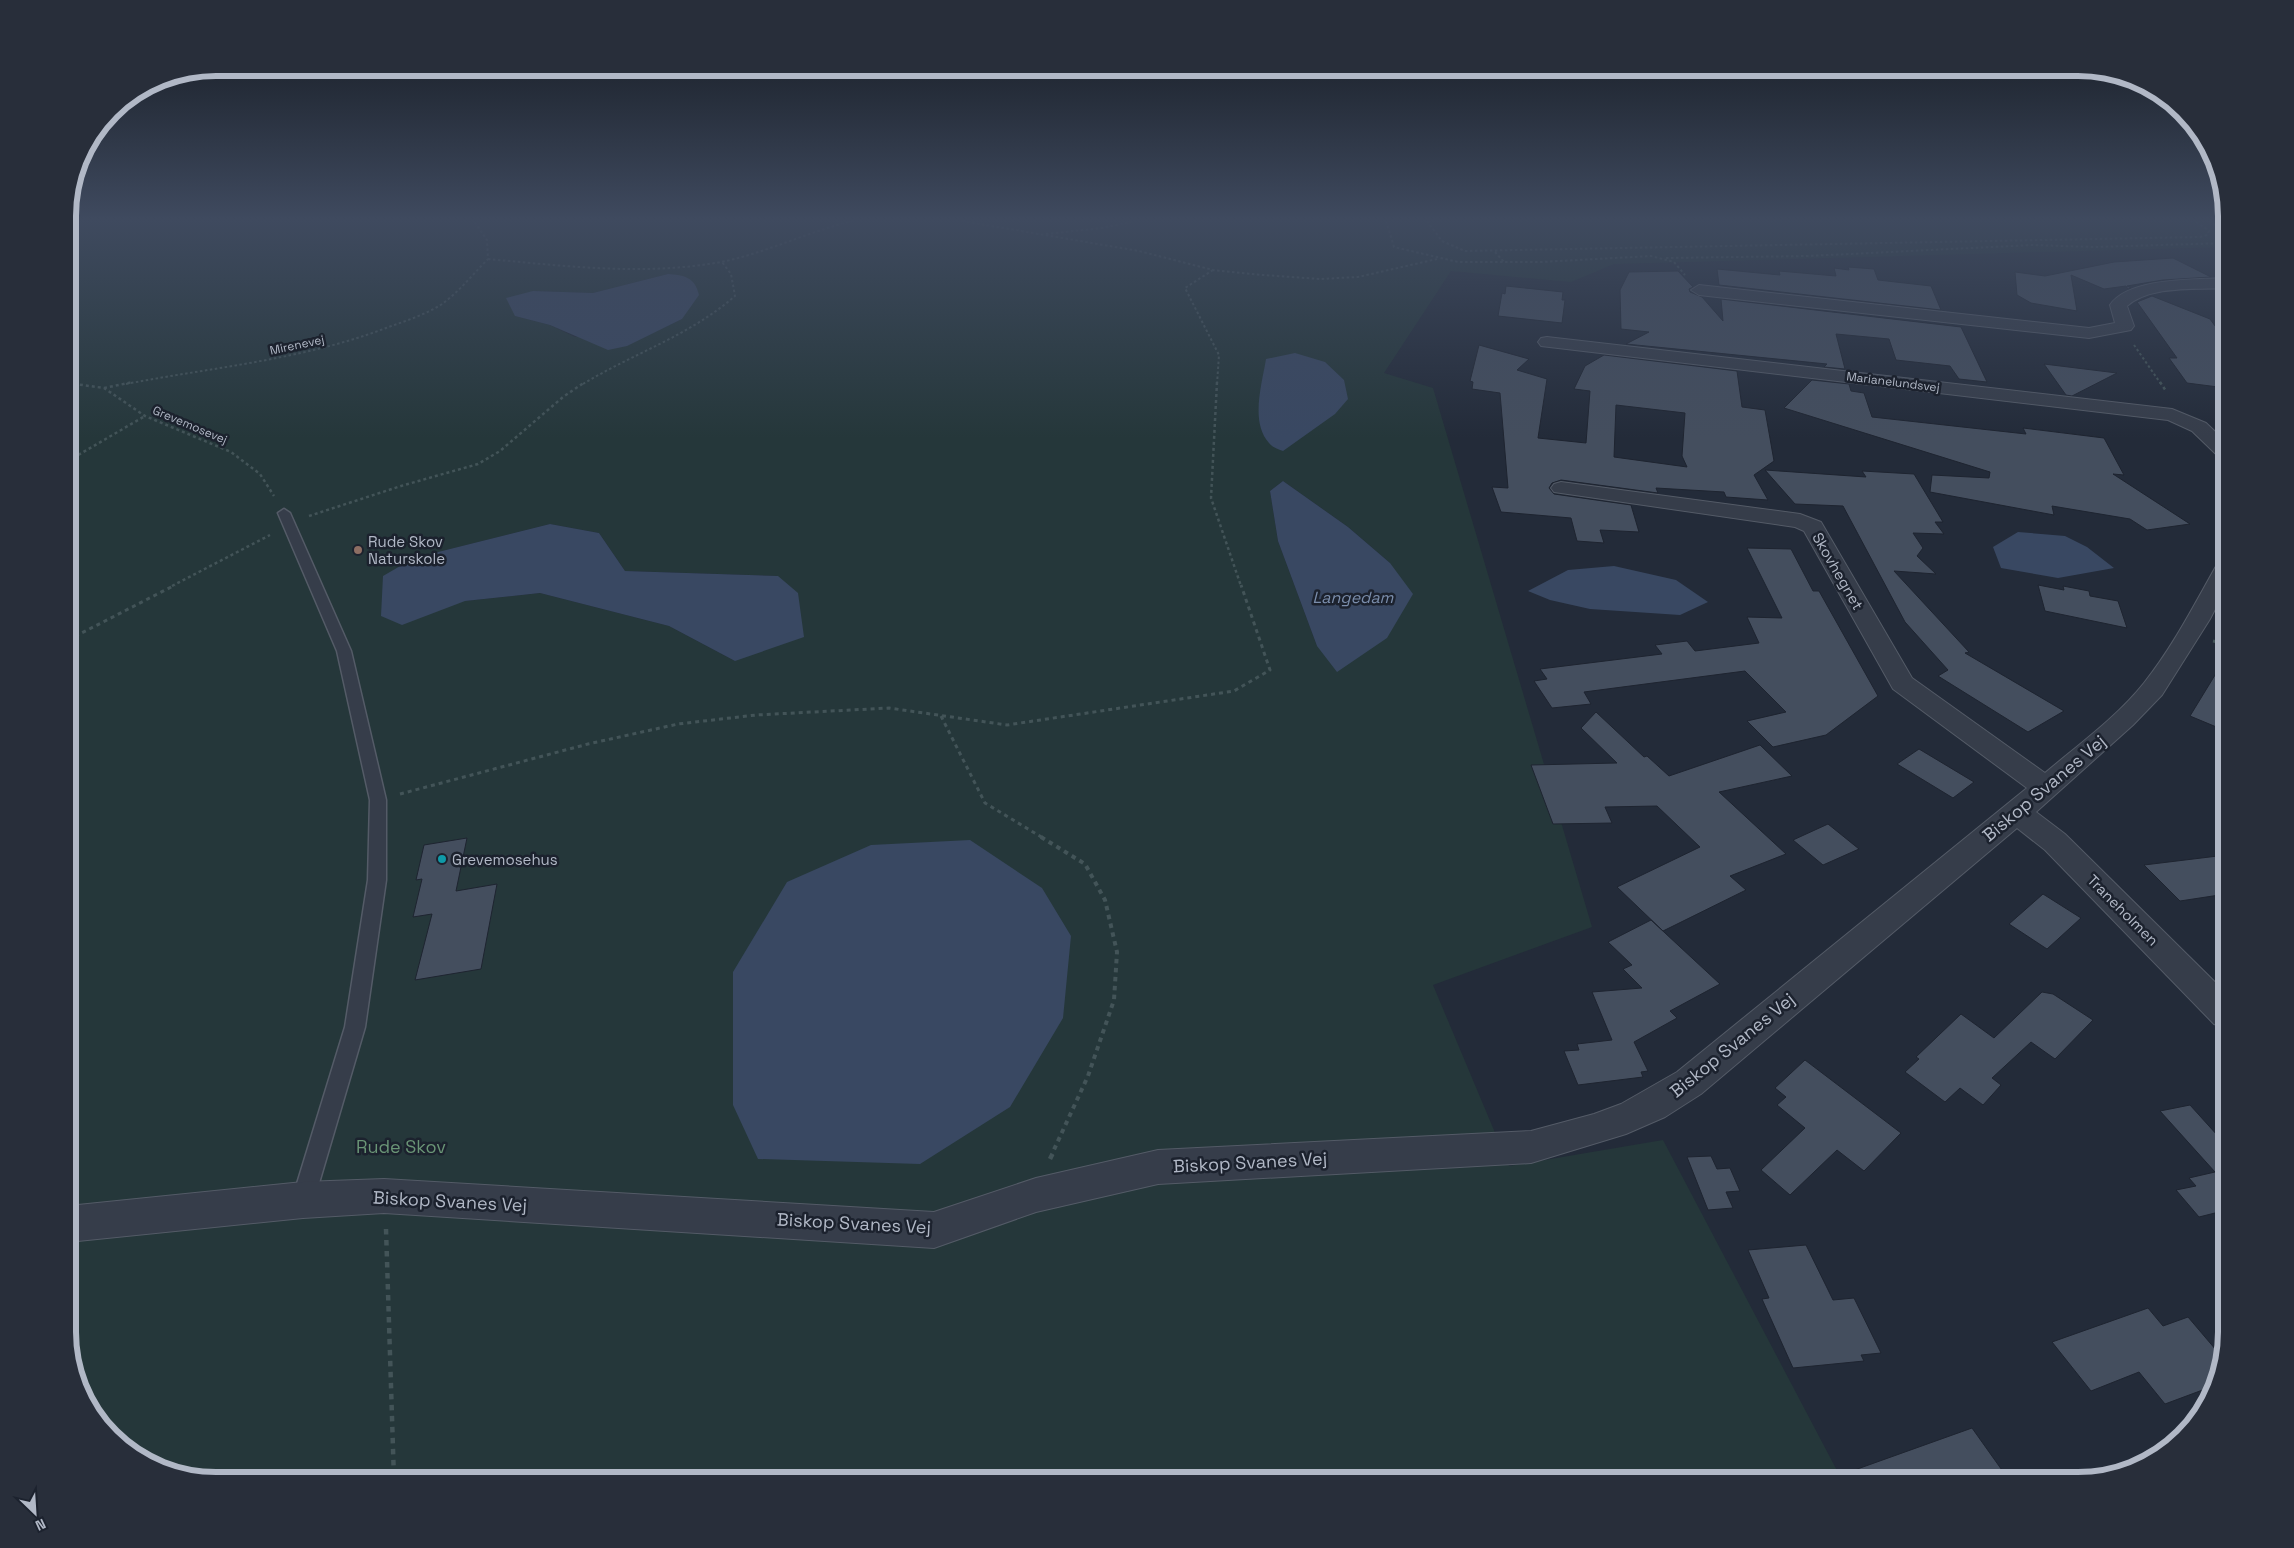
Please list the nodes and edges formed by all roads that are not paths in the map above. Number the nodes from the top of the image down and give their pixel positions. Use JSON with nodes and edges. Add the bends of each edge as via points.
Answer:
{"nodes":[{"id":1,"x":1728,"y":293,"type":"edge"},
{"id":2,"x":2135,"y":293,"type":"edge"},
{"id":3,"x":1547,"y":342,"type":"dead end"},
{"id":4,"x":2218,"y":446,"type":"edge"},
{"id":5,"x":1561,"y":488,"type":"dead end"},
{"id":6,"x":288,"y":520,"type":"road end"},
{"id":7,"x":2218,"y":586,"type":"edge"},
{"id":8,"x":2046,"y":788,"type":"junction"},
{"id":9,"x":2016,"y":812,"type":"junction"},
{"id":10,"x":2218,"y":1006,"type":"edge"},
{"id":11,"x":303,"y":1200,"type":"junction"},
{"id":12,"x":77,"y":1223,"type":"edge"}],
"edges":[{"from":1,"to":2,"type":"street","via":[[2089,333],[2125,326],[2118,305],[2124,297]]},
{"from":3,"to":4,"type":"street","name":"Marianelundsvej","via":[[2172,415],[2199,428]]},
{"from":5,"to":8,"type":"street","name":"Skovhegnet","via":[[1800,521],[1813,527],[1902,684]]},
{"from":6,"to":11,"type":"lane","via":[[344,650],[378,800],[377,880],[355,1027]]},
{"from":7,"to":8,"type":"street","name":"Biskop Svanes Vej","via":[[2153,689],[2124,720]]},
{"from":8,"to":9,"type":"street","name":"Biskop Svanes Vej"},
{"from":9,"to":10,"type":"street","name":"Traneholmen","via":[[2055,842]]},
{"from":9,"to":11,"type":"street","name":"Biskop Svanes Vej","via":[[1690,1083],[1638,1115],[1591,1132],[1531,1147],[1158,1167],[1036,1196],[934,1230],[384,1196]]},
{"from":11,"to":12,"type":"street","name":"Biskop Svanes Vej"}]}
